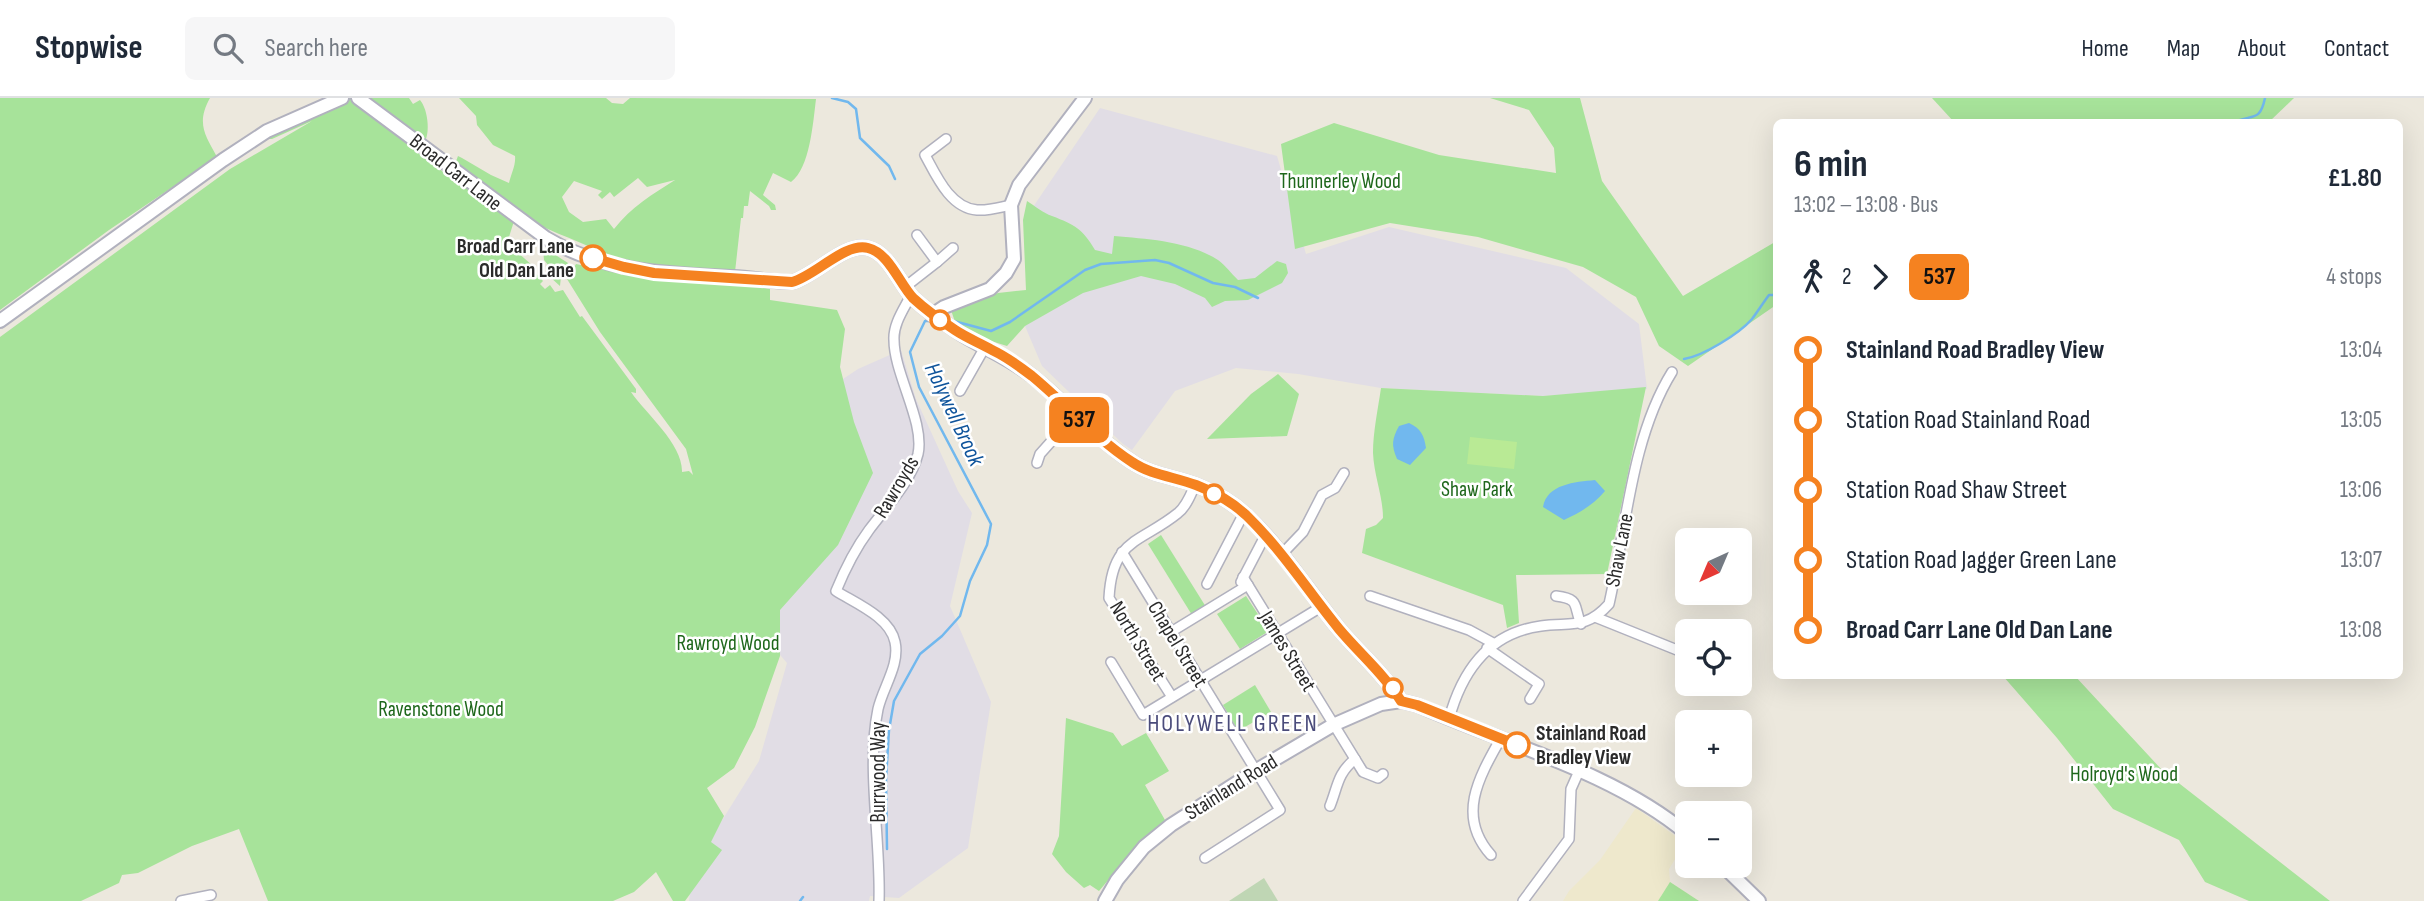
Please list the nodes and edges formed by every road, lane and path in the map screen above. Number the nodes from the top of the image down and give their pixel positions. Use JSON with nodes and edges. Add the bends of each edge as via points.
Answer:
{"nodes":[{"id":1,"x":342,"y":98,"type":"edge"},
{"id":2,"x":358,"y":98,"type":"edge"},
{"id":3,"x":1085,"y":98,"type":"edge"},
{"id":4,"x":946,"y":139,"type":"dead end"},
{"id":5,"x":1011,"y":205,"type":"junction"},
{"id":6,"x":917,"y":235,"type":"dead end"},
{"id":7,"x":953,"y":248,"type":"dead end"},
{"id":8,"x":937,"y":262,"type":"junction"},
{"id":9,"x":908,"y":291,"type":"junction"},
{"id":10,"x":933,"y":315,"type":"junction"},
{"id":11,"x":0,"y":321,"type":"edge"},
{"id":12,"x":985,"y":346,"type":"junction"},
{"id":13,"x":1671,"y":372,"type":"dead end"},
{"id":14,"x":960,"y":391,"type":"dead end"},
{"id":15,"x":1074,"y":416,"type":"junction"},
{"id":16,"x":1037,"y":463,"type":"dead end"},
{"id":17,"x":1344,"y":473,"type":"dead end"},
{"id":18,"x":1195,"y":485,"type":"junction"},
{"id":19,"x":1244,"y":513,"type":"junction"},
{"id":20,"x":1265,"y":536,"type":"junction"},
{"id":21,"x":1125,"y":548,"type":"junction"},
{"id":22,"x":1282,"y":554,"type":"junction"},
{"id":23,"x":1246,"y":581,"type":"junction"},
{"id":24,"x":1207,"y":584,"type":"dead end"},
{"id":25,"x":836,"y":591,"type":"joint"},
{"id":26,"x":1370,"y":596,"type":"dead end"},
{"id":27,"x":1556,"y":596,"type":"dead end"},
{"id":28,"x":1321,"y":607,"type":"junction"},
{"id":29,"x":1595,"y":617,"type":"junction"},
{"id":30,"x":1581,"y":624,"type":"junction"},
{"id":31,"x":1171,"y":632,"type":"junction"},
{"id":32,"x":1278,"y":634,"type":"junction"},
{"id":33,"x":1490,"y":646,"type":"junction"},
{"id":34,"x":1675,"y":649,"type":"edge"},
{"id":35,"x":1111,"y":662,"type":"dead end"},
{"id":36,"x":1200,"y":681,"type":"junction"},
{"id":37,"x":1172,"y":697,"type":"junction"},
{"id":38,"x":1530,"y":699,"type":"dead end"},
{"id":39,"x":1401,"y":701,"type":"junction"},
{"id":40,"x":1449,"y":719,"type":"junction"},
{"id":41,"x":1334,"y":725,"type":"junction"},
{"id":42,"x":1501,"y":738,"type":"junction"},
{"id":43,"x":1355,"y":759,"type":"junction"},
{"id":44,"x":1255,"y":771,"type":"junction"},
{"id":45,"x":1579,"y":771,"type":"junction"},
{"id":46,"x":1383,"y":774,"type":"dead end"},
{"id":47,"x":1331,"y":806,"type":"dead end"},
{"id":48,"x":1675,"y":824,"type":"edge"},
{"id":49,"x":1491,"y":855,"type":"dead end"},
{"id":50,"x":1205,"y":858,"type":"dead end"},
{"id":51,"x":1735,"y":878,"type":"edge"},
{"id":52,"x":211,"y":895,"type":"dead end"},
{"id":53,"x":181,"y":901,"type":"edge"},
{"id":54,"x":879,"y":901,"type":"edge"},
{"id":55,"x":1105,"y":901,"type":"edge"},
{"id":56,"x":1523,"y":901,"type":"edge"},
{"id":57,"x":1759,"y":901,"type":"edge"}],
"edges":[{"from":1,"to":11,"type":"street","via":[[267,131]]},
{"from":2,"to":9,"type":"street","name":"Broad Carr Lane","via":[[519,220],[566,250],[654,273],[786,282],[800,280],[848,251],[864,247],[883,257]]},
{"from":3,"to":5,"type":"street","via":[[1019,185]]},
{"from":4,"to":5,"type":"street","via":[[925,155],[943,187],[964,206],[978,210]]},
{"from":5,"to":10,"type":"street","via":[[1014,259],[1006,273],[990,289]]},
{"from":6,"to":8,"type":"street"},
{"from":7,"to":8,"type":"street"},
{"from":8,"to":9,"type":"street"},
{"from":9,"to":10,"type":"street","name":"Broad Carr Lane"},
{"from":9,"to":25,"type":"street","name":"Rawroyds","via":[[893,339],[918,452],[895,495],[845,567]]},
{"from":10,"to":12,"type":"street","name":"Broad Carr Lane"},
{"from":12,"to":14,"type":"street"},
{"from":12,"to":15,"type":"street","name":"Broad Carr Lane","via":[[1035,379]]},
{"from":13,"to":29,"type":"street","name":"Shaw Lane","via":[[1635,474],[1609,604]]},
{"from":15,"to":16,"type":"street"},
{"from":15,"to":18,"type":"street","name":"Broad Carr Lane","via":[[1134,464]]},
{"from":17,"to":22,"type":"street","via":[[1335,488],[1322,495],[1303,532]]},
{"from":18,"to":19,"type":"street","name":"Broad Carr Lane"},
{"from":18,"to":21,"type":"street","via":[[1181,512]]},
{"from":19,"to":20,"type":"street","name":"Broad Carr Lane"},
{"from":19,"to":24,"type":"street"},
{"from":20,"to":22,"type":"street","name":"Broad Carr Lane"},
{"from":20,"to":23,"type":"street"},
{"from":21,"to":31,"type":"street","name":"Chapel Street"},
{"from":21,"to":37,"type":"street","name":"North Street","via":[[1110,582],[1109,598]]},
{"from":22,"to":28,"type":"street","name":"Broad Carr Lane"},
{"from":23,"to":31,"type":"street","via":[[1235,593]]},
{"from":23,"to":32,"type":"street","name":"James Street"},
{"from":25,"to":54,"type":"street","name":"Burrwood Way","via":[[881,620],[895,643],[894,662],[878,708],[874,747]]},
{"from":26,"to":33,"type":"street","via":[[1469,630]]},
{"from":27,"to":30,"type":"street","via":[[1569,598],[1577,606]]},
{"from":28,"to":32,"type":"street"},
{"from":28,"to":39,"type":"street","name":"Broad Carr Lane"},
{"from":29,"to":30,"type":"street"},
{"from":29,"to":34,"type":"street"},
{"from":30,"to":33,"type":"street","via":[[1514,631]]},
{"from":31,"to":36,"type":"street","name":"Chapel Street"},
{"from":32,"to":36,"type":"street"},
{"from":32,"to":41,"type":"street","name":"James Street"},
{"from":33,"to":38,"type":"street","via":[[1539,684]]},
{"from":33,"to":40,"type":"street","via":[[1466,676]]},
{"from":35,"to":37,"type":"street","via":[[1143,715]]},
{"from":36,"to":37,"type":"street"},
{"from":36,"to":44,"type":"street","name":"Chapel Street"},
{"from":39,"to":40,"type":"street"},
{"from":39,"to":41,"type":"street","name":"Stainland Road","via":[[1381,704]]},
{"from":40,"to":42,"type":"street"},
{"from":41,"to":43,"type":"street","name":"James Street"},
{"from":41,"to":44,"type":"street","name":"Stainland Road"},
{"from":42,"to":45,"type":"street"},
{"from":42,"to":49,"type":"street","via":[[1478,781],[1472,809],[1483,846]]},
{"from":43,"to":46,"type":"street","name":"James Street","via":[[1363,772],[1378,778]]},
{"from":43,"to":47,"type":"street","via":[[1340,773]]},
{"from":44,"to":50,"type":"street","name":"Chapel Street","via":[[1280,810]]},
{"from":44,"to":55,"type":"street","name":"Stainland Road","via":[[1143,847]]},
{"from":45,"to":48,"type":"street"},
{"from":45,"to":56,"type":"street","via":[[1571,789],[1569,839]]},
{"from":51,"to":57,"type":"street"},
{"from":52,"to":53,"type":"street"}]}
